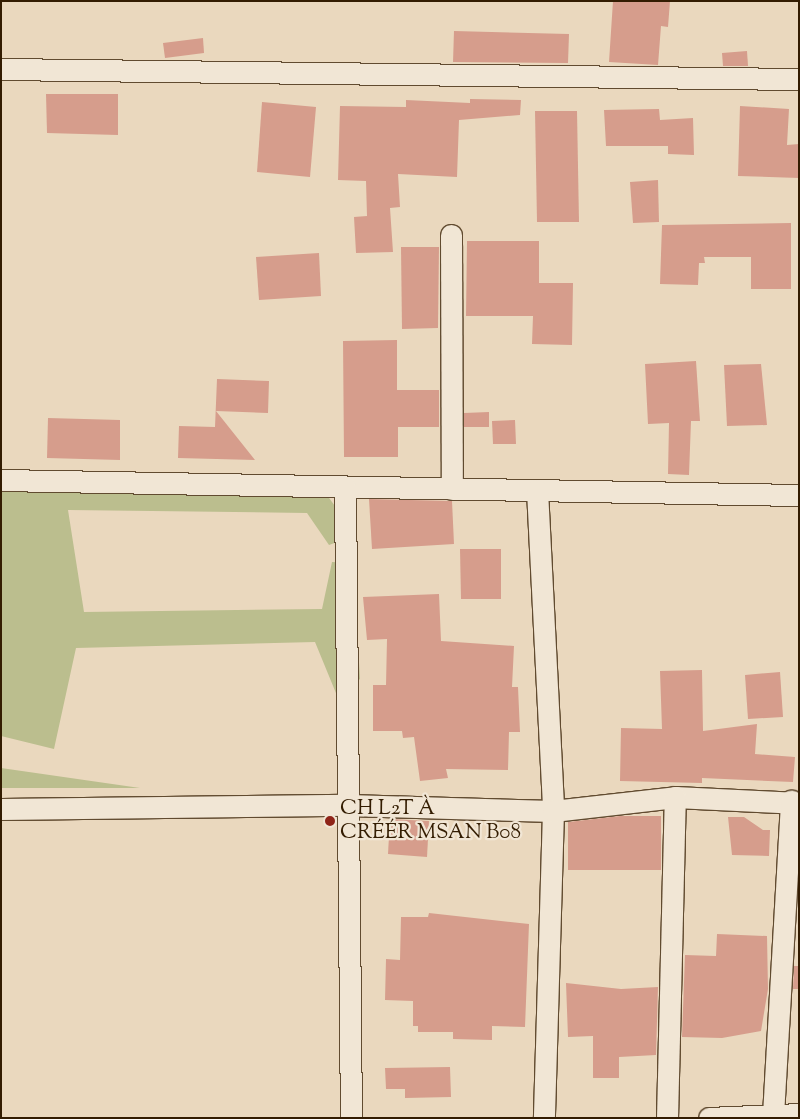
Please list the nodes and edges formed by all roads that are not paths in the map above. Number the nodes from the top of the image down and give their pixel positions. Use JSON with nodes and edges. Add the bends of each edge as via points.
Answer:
{"nodes":[{"id":1,"x":1,"y":70,"type":"edge"},
{"id":2,"x":799,"y":79,"type":"edge"},
{"id":3,"x":451,"y":235,"type":"dead end"},
{"id":4,"x":1,"y":480,"type":"edge"},
{"id":5,"x":345,"y":487,"type":"junction"},
{"id":6,"x":452,"y":489,"type":"junction"},
{"id":7,"x":537,"y":490,"type":"junction"},
{"id":8,"x":799,"y":496,"type":"edge"},
{"id":9,"x":675,"y":797,"type":"junction"},
{"id":10,"x":795,"y":802,"type":"edge"},
{"id":11,"x":348,"y":805,"type":"junction"},
{"id":12,"x":1,"y":809,"type":"edge"},
{"id":13,"x":554,"y":811,"type":"junction"},
{"id":14,"x":799,"y":1114,"type":"edge"},
{"id":15,"x":773,"y":1115,"type":"junction"},
{"id":16,"x":351,"y":1118,"type":"edge"},
{"id":17,"x":544,"y":1118,"type":"edge"},
{"id":18,"x":668,"y":1118,"type":"edge"},
{"id":19,"x":709,"y":1118,"type":"edge"}],
"edges":[{"from":1,"to":2,"type":"street"},
{"from":3,"to":6,"type":"street"},
{"from":4,"to":5,"type":"street"},
{"from":5,"to":6,"type":"street"},
{"from":5,"to":11,"type":"street"},
{"from":6,"to":7,"type":"street"},
{"from":7,"to":8,"type":"street"},
{"from":7,"to":13,"type":"street"},
{"from":9,"to":10,"type":"street"},
{"from":9,"to":13,"type":"street"},
{"from":9,"to":18,"type":"street"},
{"from":10,"to":15,"type":"street"},
{"from":11,"to":12,"type":"street"},
{"from":11,"to":13,"type":"street"},
{"from":11,"to":16,"type":"street"},
{"from":13,"to":17,"type":"street"},
{"from":14,"to":15,"type":"street"},
{"from":15,"to":19,"type":"street"}]}
